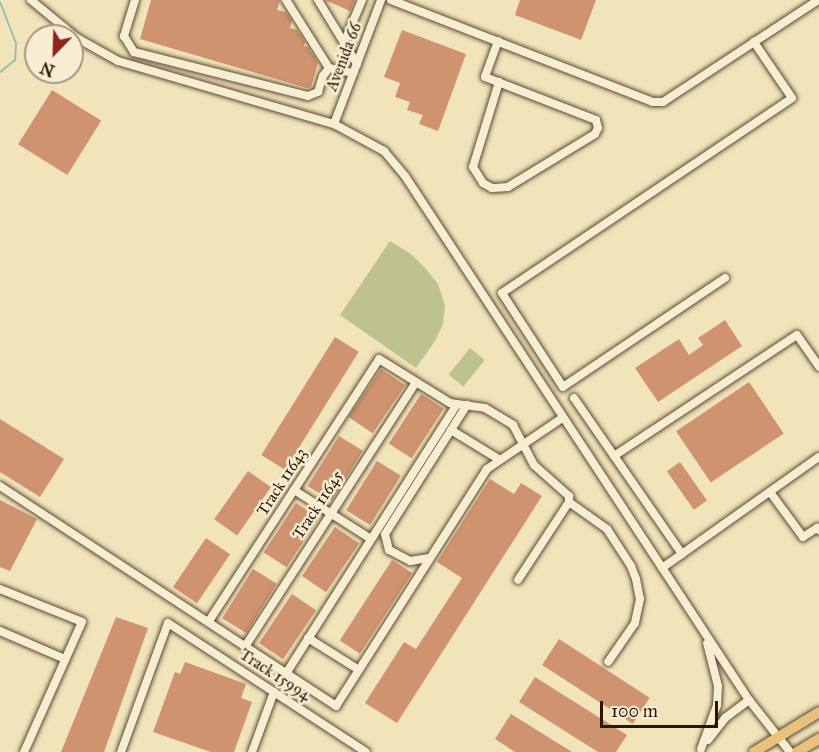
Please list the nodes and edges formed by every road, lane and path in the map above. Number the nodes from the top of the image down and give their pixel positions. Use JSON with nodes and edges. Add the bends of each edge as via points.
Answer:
{"nodes":[{"id":1,"x":31,"y":0,"type":"edge"},
{"id":2,"x":135,"y":0,"type":"edge"},
{"id":3,"x":286,"y":0,"type":"edge"},
{"id":4,"x":318,"y":0,"type":"edge"},
{"id":5,"x":362,"y":0,"type":"edge"},
{"id":6,"x":381,"y":0,"type":"edge"},
{"id":7,"x":391,"y":0,"type":"edge"},
{"id":8,"x":818,"y":0,"type":"edge"},
{"id":9,"x":498,"y":41,"type":"junction"},
{"id":10,"x":754,"y":42,"type":"junction"},
{"id":11,"x":344,"y":43,"type":"junction"},
{"id":12,"x":357,"y":64,"type":"junction"},
{"id":13,"x":329,"y":68,"type":"junction"},
{"id":14,"x":353,"y":73,"type":"junction"},
{"id":15,"x":499,"y":82,"type":"junction"},
{"id":16,"x":334,"y":124,"type":"junction"},
{"id":17,"x":724,"y":278,"type":"dead end"},
{"id":18,"x":819,"y":367,"type":"edge"},
{"id":19,"x":416,"y":382,"type":"junction"},
{"id":20,"x":574,"y":398,"type":"dead end"},
{"id":21,"x":457,"y":404,"type":"junction"},
{"id":22,"x":467,"y":405,"type":"junction"},
{"id":23,"x":562,"y":418,"type":"junction"},
{"id":24,"x":451,"y":430,"type":"junction"},
{"id":25,"x":524,"y":445,"type":"junction"},
{"id":26,"x":614,"y":456,"type":"junction"},
{"id":27,"x":819,"y":457,"type":"edge"},
{"id":28,"x":500,"y":460,"type":"junction"},
{"id":29,"x":0,"y":486,"type":"edge"},
{"id":30,"x":294,"y":490,"type":"junction"},
{"id":31,"x":770,"y":492,"type":"junction"},
{"id":32,"x":569,"y":502,"type":"junction"},
{"id":33,"x":331,"y":513,"type":"junction"},
{"id":34,"x":819,"y":530,"type":"edge"},
{"id":35,"x":371,"y":539,"type":"junction"},
{"id":36,"x":682,"y":554,"type":"junction"},
{"id":37,"x":429,"y":558,"type":"junction"},
{"id":38,"x":662,"y":568,"type":"junction"},
{"id":39,"x":519,"y":580,"type":"dead end"},
{"id":40,"x":0,"y":589,"type":"edge"},
{"id":41,"x":209,"y":621,"type":"junction"},
{"id":42,"x":0,"y":631,"type":"edge"},
{"id":43,"x":704,"y":632,"type":"junction"},
{"id":44,"x":308,"y":638,"type":"junction"},
{"id":45,"x":246,"y":645,"type":"junction"},
{"id":46,"x":65,"y":659,"type":"junction"},
{"id":47,"x":608,"y":662,"type":"dead end"},
{"id":48,"x":359,"y":670,"type":"junction"},
{"id":49,"x":287,"y":672,"type":"junction"},
{"id":50,"x":274,"y":692,"type":"junction"},
{"id":51,"x":749,"y":700,"type":"junction"},
{"id":52,"x":819,"y":712,"type":"edge"},
{"id":53,"x":779,"y":735,"type":"junction"},
{"id":54,"x":819,"y":739,"type":"edge"},
{"id":55,"x":699,"y":750,"type":"edge"},
{"id":56,"x":24,"y":752,"type":"edge"},
{"id":57,"x":121,"y":752,"type":"edge"},
{"id":58,"x":252,"y":752,"type":"edge"},
{"id":59,"x":366,"y":752,"type":"edge"},
{"id":60,"x":754,"y":752,"type":"edge"},
{"id":61,"x":790,"y":752,"type":"edge"},
{"id":62,"x":796,"y":752,"type":"edge"}],
"edges":[{"from":1,"to":16,"type":"street","via":[[77,38],[118,61]]},
{"from":2,"to":13,"type":"street","via":[[124,36],[134,52],[308,96],[318,92]]},
{"from":3,"to":13,"type":"street"},
{"from":4,"to":11,"type":"street"},
{"from":5,"to":11,"type":"street"},
{"from":6,"to":12,"type":"street","name":"Avenida 66"},
{"from":7,"to":9,"type":"street"},
{"from":8,"to":10,"type":"street"},
{"from":9,"to":10,"type":"street","via":[[654,102],[663,102]]},
{"from":9,"to":15,"type":"street","via":[[485,76]]},
{"from":10,"to":17,"type":"street","via":[[792,98],[502,293],[563,387]]},
{"from":11,"to":12,"type":"street"},
{"from":12,"to":14,"type":"street","name":"Avenida 66"},
{"from":13,"to":14,"type":"street"},
{"from":14,"to":16,"type":"street","name":"Avenida 66"},
{"from":15,"to":15,"type":"street","via":[[596,120],[595,134],[508,188],[492,188],[483,183],[473,167]]},
{"from":16,"to":23,"type":"street","via":[[384,151],[405,176]]},
{"from":18,"to":26,"type":"street","via":[[797,335]]},
{"from":19,"to":21,"type":"street"},
{"from":19,"to":30,"type":"street","name":"Track 11643","via":[[380,359]]},
{"from":19,"to":33,"type":"street","name":"Track 11645"},
{"from":20,"to":26,"type":"street"},
{"from":21,"to":22,"type":"street"},
{"from":21,"to":35,"type":"street"},
{"from":22,"to":24,"type":"street"},
{"from":22,"to":25,"type":"street","via":[[485,408],[513,425]]},
{"from":23,"to":25,"type":"street"},
{"from":23,"to":38,"type":"street"},
{"from":24,"to":28,"type":"street"},
{"from":24,"to":37,"type":"street","via":[[385,534],[389,550],[410,561]]},
{"from":25,"to":28,"type":"street"},
{"from":25,"to":32,"type":"street","via":[[534,465],[565,490]]},
{"from":26,"to":36,"type":"street"},
{"from":27,"to":31,"type":"street"},
{"from":28,"to":37,"type":"street","via":[[487,469]]},
{"from":29,"to":41,"type":"street"},
{"from":30,"to":33,"type":"street"},
{"from":30,"to":41,"type":"street","name":"Track 11643"},
{"from":31,"to":34,"type":"street","via":[[803,537]]},
{"from":31,"to":36,"type":"street"},
{"from":32,"to":39,"type":"street"},
{"from":32,"to":47,"type":"street","via":[[606,529],[636,579],[640,599],[635,623]]},
{"from":33,"to":35,"type":"street"},
{"from":33,"to":45,"type":"street","name":"Track 11645"},
{"from":35,"to":44,"type":"street"},
{"from":36,"to":38,"type":"street"},
{"from":37,"to":48,"type":"street"},
{"from":38,"to":43,"type":"street"},
{"from":40,"to":46,"type":"street","via":[[82,622]]},
{"from":41,"to":45,"type":"street"},
{"from":42,"to":46,"type":"street"},
{"from":43,"to":51,"type":"street"},
{"from":43,"to":55,"type":"street","via":[[718,686],[717,705]]},
{"from":44,"to":48,"type":"street"},
{"from":44,"to":49,"type":"street"},
{"from":45,"to":49,"type":"street"},
{"from":46,"to":56,"type":"street"},
{"from":48,"to":49,"type":"street","via":[[336,705]]},
{"from":50,"to":57,"type":"street","name":"Track 15994","via":[[168,623]]},
{"from":50,"to":58,"type":"street"},
{"from":50,"to":59,"type":"street","name":"Track 15994"},
{"from":51,"to":53,"type":"street"},
{"from":51,"to":55,"type":"street","via":[[725,718]]},
{"from":52,"to":53,"type":"main road"},
{"from":53,"to":60,"type":"main road"},
{"from":53,"to":61,"type":"street"},
{"from":54,"to":62,"type":"main road"}]}
